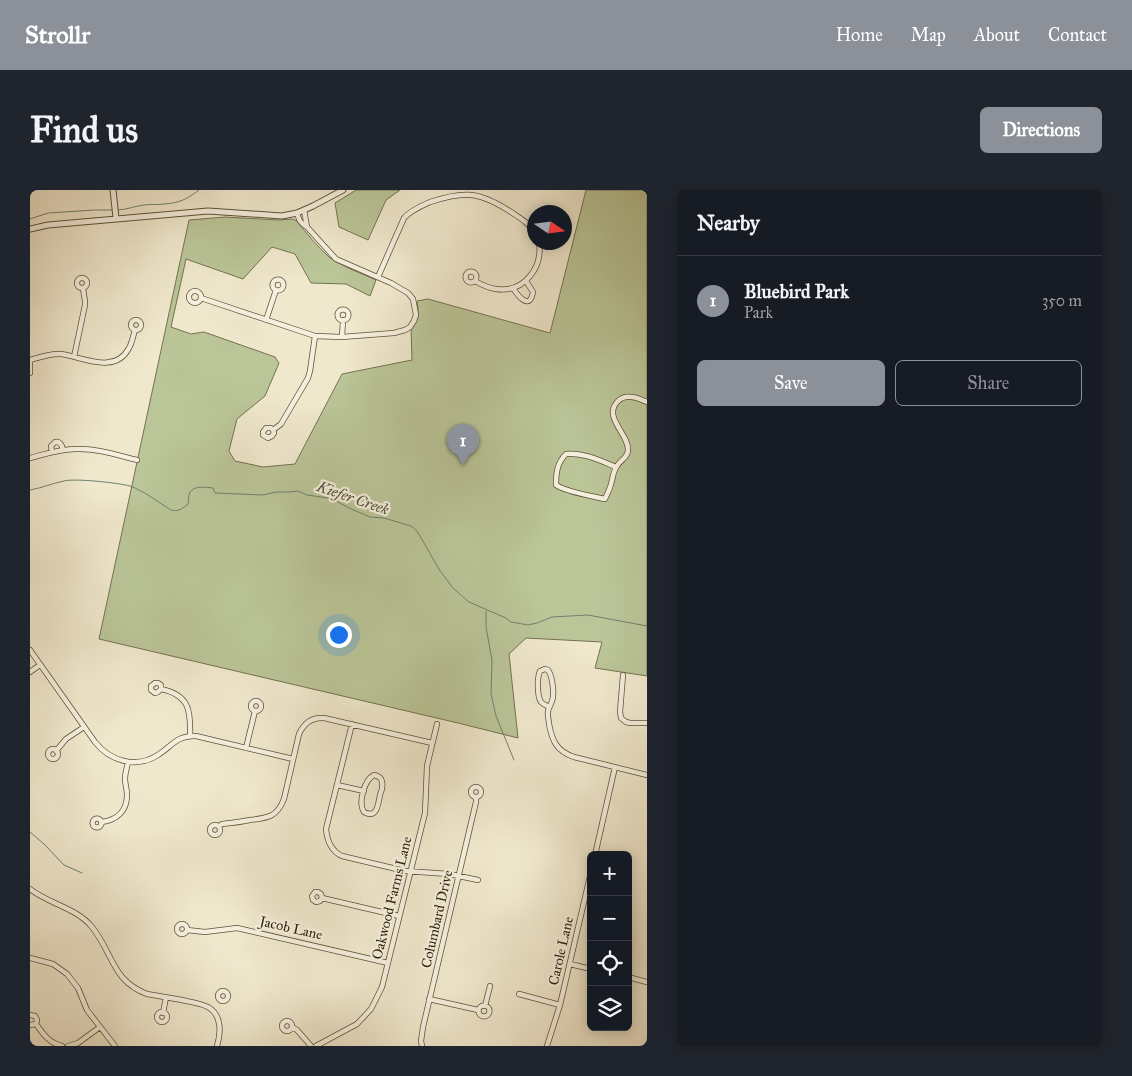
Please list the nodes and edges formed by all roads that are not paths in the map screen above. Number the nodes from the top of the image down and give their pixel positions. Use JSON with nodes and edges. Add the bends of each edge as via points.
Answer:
{"nodes":[{"id":1,"x":113,"y":190,"type":"edge"},
{"id":2,"x":343,"y":190,"type":"edge"},
{"id":3,"x":465,"y":192,"type":"edge"},
{"id":4,"x":304,"y":210,"type":"junction"},
{"id":5,"x":297,"y":213,"type":"junction"},
{"id":6,"x":116,"y":218,"type":"junction"},
{"id":7,"x":527,"y":221,"type":"edge"},
{"id":8,"x":307,"y":227,"type":"junction"},
{"id":9,"x":30,"y":229,"type":"edge"},
{"id":10,"x":539,"y":250,"type":"edge"},
{"id":11,"x":378,"y":277,"type":"junction"},
{"id":12,"x":474,"y":281,"type":"dead end"},
{"id":13,"x":526,"y":281,"type":"junction"},
{"id":14,"x":83,"y":288,"type":"dead end"},
{"id":15,"x":513,"y":288,"type":"junction"},
{"id":16,"x":276,"y":290,"type":"dead end"},
{"id":17,"x":201,"y":298,"type":"dead end"},
{"id":18,"x":266,"y":320,"type":"junction"},
{"id":19,"x":343,"y":320,"type":"dead end"},
{"id":20,"x":135,"y":330,"type":"dead end"},
{"id":21,"x":315,"y":336,"type":"junction"},
{"id":22,"x":342,"y":337,"type":"junction"},
{"id":23,"x":74,"y":357,"type":"junction"},
{"id":24,"x":30,"y":360,"type":"edge"},
{"id":25,"x":30,"y":373,"type":"edge"},
{"id":26,"x":647,"y":402,"type":"edge"},
{"id":27,"x":264,"y":435,"type":"dead end"},
{"id":28,"x":63,"y":450,"type":"junction"},
{"id":29,"x":52,"y":452,"type":"junction"},
{"id":30,"x":30,"y":458,"type":"edge"},
{"id":31,"x":137,"y":460,"type":"dead end"},
{"id":32,"x":616,"y":467,"type":"junction"},
{"id":33,"x":30,"y":650,"type":"edge"},
{"id":34,"x":40,"y":665,"type":"junction"},
{"id":35,"x":30,"y":672,"type":"edge"},
{"id":36,"x":623,"y":675,"type":"dead end"},
{"id":37,"x":161,"y":689,"type":"dead end"},
{"id":38,"x":549,"y":707,"type":"junction"},
{"id":39,"x":254,"y":711,"type":"dead end"},
{"id":40,"x":647,"y":723,"type":"edge"},
{"id":41,"x":352,"y":724,"type":"junction"},
{"id":42,"x":437,"y":724,"type":"dead end"},
{"id":43,"x":84,"y":727,"type":"junction"},
{"id":44,"x":190,"y":736,"type":"junction"},
{"id":45,"x":432,"y":743,"type":"junction"},
{"id":46,"x":246,"y":748,"type":"junction"},
{"id":47,"x":56,"y":751,"type":"dead end"},
{"id":48,"x":293,"y":759,"type":"junction"},
{"id":49,"x":128,"y":762,"type":"junction"},
{"id":50,"x":615,"y":767,"type":"junction"},
{"id":51,"x":647,"y":775,"type":"edge"},
{"id":52,"x":336,"y":785,"type":"junction"},
{"id":53,"x":364,"y":792,"type":"junction"},
{"id":54,"x":476,"y":797,"type":"dead end"},
{"id":55,"x":102,"y":822,"type":"dead end"},
{"id":56,"x":219,"y":826,"type":"dead end"},
{"id":57,"x":596,"y":851,"type":"edge"},
{"id":58,"x":410,"y":872,"type":"junction"},
{"id":59,"x":459,"y":876,"type":"junction"},
{"id":60,"x":478,"y":880,"type":"dead end"},
{"id":61,"x":30,"y":889,"type":"edge"},
{"id":62,"x":587,"y":890,"type":"edge"},
{"id":63,"x":322,"y":898,"type":"dead end"},
{"id":64,"x":399,"y":916,"type":"junction"},
{"id":65,"x":188,"y":930,"type":"dead end"},
{"id":66,"x":30,"y":958,"type":"edge"},
{"id":67,"x":388,"y":962,"type":"junction"},
{"id":68,"x":570,"y":964,"type":"junction"},
{"id":69,"x":587,"y":968,"type":"edge"},
{"id":70,"x":632,"y":978,"type":"edge"},
{"id":71,"x":647,"y":982,"type":"edge"},
{"id":72,"x":490,"y":986,"type":"dead end"},
{"id":73,"x":519,"y":994,"type":"dead end"},
{"id":74,"x":166,"y":997,"type":"junction"},
{"id":75,"x":429,"y":999,"type":"junction"},
{"id":76,"x":220,"y":1000,"type":"dead end"},
{"id":77,"x":485,"y":1006,"type":"junction"},
{"id":78,"x":560,"y":1006,"type":"junction"},
{"id":79,"x":211,"y":1010,"type":"junction"},
{"id":80,"x":478,"y":1010,"type":"junction"},
{"id":81,"x":163,"y":1013,"type":"dead end"},
{"id":82,"x":30,"y":1015,"type":"edge"},
{"id":83,"x":33,"y":1024,"type":"edge"},
{"id":84,"x":100,"y":1027,"type":"junction"},
{"id":85,"x":292,"y":1027,"type":"dead end"},
{"id":86,"x":62,"y":1046,"type":"edge"},
{"id":87,"x":68,"y":1046,"type":"edge"},
{"id":88,"x":115,"y":1046,"type":"edge"},
{"id":89,"x":217,"y":1046,"type":"edge"},
{"id":90,"x":311,"y":1046,"type":"edge"},
{"id":91,"x":316,"y":1046,"type":"edge"},
{"id":92,"x":422,"y":1046,"type":"edge"},
{"id":93,"x":547,"y":1046,"type":"edge"}],
"edges":[{"from":1,"to":6,"type":"street"},
{"from":2,"to":4,"type":"street"},
{"from":3,"to":7,"type":"street","via":[[494,201]]},
{"from":3,"to":11,"type":"street","via":[[422,205],[408,214],[402,220]]},
{"from":4,"to":5,"type":"street"},
{"from":4,"to":8,"type":"street"},
{"from":5,"to":6,"type":"street","via":[[275,216],[208,211]]},
{"from":5,"to":8,"type":"street","via":[[300,222]]},
{"from":6,"to":9,"type":"street"},
{"from":8,"to":11,"type":"street","via":[[336,259]]},
{"from":10,"to":13,"type":"street","via":[[536,267]]},
{"from":11,"to":22,"type":"street","via":[[411,296],[416,315],[414,321],[400,332]]},
{"from":12,"to":15,"type":"street","via":[[496,289]]},
{"from":13,"to":15,"type":"street"},
{"from":13,"to":15,"type":"street","via":[[533,292],[528,300],[520,299]]},
{"from":14,"to":23,"type":"street","via":[[85,305]]},
{"from":16,"to":18,"type":"street"},
{"from":17,"to":18,"type":"street"},
{"from":18,"to":21,"type":"street"},
{"from":19,"to":22,"type":"street"},
{"from":20,"to":23,"type":"street","via":[[130,346],[117,360],[106,363]]},
{"from":21,"to":22,"type":"street"},
{"from":21,"to":27,"type":"street","via":[[308,378],[271,438]]},
{"from":23,"to":24,"type":"street","via":[[59,354]]},
{"from":24,"to":25,"type":"street"},
{"from":26,"to":32,"type":"street","via":[[628,396],[614,405],[614,419],[628,449]]},
{"from":28,"to":29,"type":"street"},
{"from":28,"to":29,"type":"street","via":[[61,443],[55,442],[51,446]]},
{"from":28,"to":31,"type":"street","via":[[89,449]]},
{"from":29,"to":30,"type":"street"},
{"from":32,"to":32,"type":"street","via":[[566,454],[559,464],[556,485],[605,499]]},
{"from":33,"to":34,"type":"street"},
{"from":34,"to":35,"type":"street"},
{"from":34,"to":43,"type":"street"},
{"from":36,"to":40,"type":"street","via":[[621,718],[630,723]]},
{"from":37,"to":44,"type":"street","via":[[178,695],[186,703]]},
{"from":38,"to":38,"type":"street","via":[[553,696],[551,673],[545,669],[540,671],[538,689],[540,699]]},
{"from":38,"to":50,"type":"street","via":[[551,733],[561,751]]},
{"from":39,"to":46,"type":"street"},
{"from":41,"to":45,"type":"street"},
{"from":41,"to":48,"type":"street","via":[[324,718],[308,722],[299,734]]},
{"from":41,"to":52,"type":"street"},
{"from":42,"to":45,"type":"street","name":"Oakwood Farms Lane"},
{"from":43,"to":47,"type":"street","via":[[66,739]]},
{"from":43,"to":49,"type":"street","via":[[100,749],[113,758]]},
{"from":44,"to":46,"type":"street"},
{"from":44,"to":49,"type":"street","via":[[180,738],[158,756]]},
{"from":45,"to":58,"type":"street","name":"Oakwood Farms Lane","via":[[426,773],[425,813]]},
{"from":46,"to":48,"type":"street"},
{"from":48,"to":56,"type":"street","via":[[284,799],[277,812],[266,818]]},
{"from":49,"to":55,"type":"street","via":[[125,807],[118,816]]},
{"from":50,"to":51,"type":"street"},
{"from":50,"to":57,"type":"street"},
{"from":52,"to":53,"type":"street"},
{"from":52,"to":58,"type":"street","via":[[326,829],[334,850],[342,856]]},
{"from":53,"to":53,"type":"street","via":[[362,810],[373,814],[378,807],[381,778],[374,775],[369,778]]},
{"from":54,"to":59,"type":"street","name":"Columbard Drive"},
{"from":58,"to":59,"type":"street"},
{"from":58,"to":64,"type":"street","name":"Oakwood Farms Lane"},
{"from":59,"to":60,"type":"street"},
{"from":59,"to":75,"type":"street","name":"Columbard Drive"},
{"from":61,"to":74,"type":"street","via":[[88,923],[126,982],[140,992]]},
{"from":62,"to":68,"type":"street","name":"Carole Lane"},
{"from":63,"to":64,"type":"street"},
{"from":64,"to":67,"type":"street","name":"Oakwood Farms Lane"},
{"from":65,"to":67,"type":"street","name":"Jacob Lane","via":[[205,932],[237,928]]},
{"from":66,"to":84,"type":"street","via":[[52,964],[66,974],[78,988],[87,1010]]},
{"from":67,"to":91,"type":"street","name":"Oakwood Farms Lane","via":[[378,997],[365,1017]]},
{"from":68,"to":69,"type":"street"},
{"from":68,"to":78,"type":"street","name":"Carole Lane"},
{"from":70,"to":71,"type":"street"},
{"from":72,"to":77,"type":"street"},
{"from":73,"to":78,"type":"street"},
{"from":74,"to":79,"type":"street","via":[[201,1004]]},
{"from":74,"to":81,"type":"street"},
{"from":75,"to":80,"type":"street"},
{"from":75,"to":92,"type":"street","name":"Columbard Drive","via":[[421,1034]]},
{"from":76,"to":79,"type":"street"},
{"from":77,"to":80,"type":"street"},
{"from":77,"to":80,"type":"street","via":[[489,1009],[487,1016],[480,1015]]},
{"from":78,"to":93,"type":"street","name":"Carole Lane"},
{"from":79,"to":89,"type":"street","via":[[220,1027]]},
{"from":82,"to":83,"type":"street","via":[[36,1016]]},
{"from":83,"to":86,"type":"street","via":[[48,1039]]},
{"from":84,"to":87,"type":"street"},
{"from":84,"to":88,"type":"street"},
{"from":85,"to":90,"type":"street"}]}
